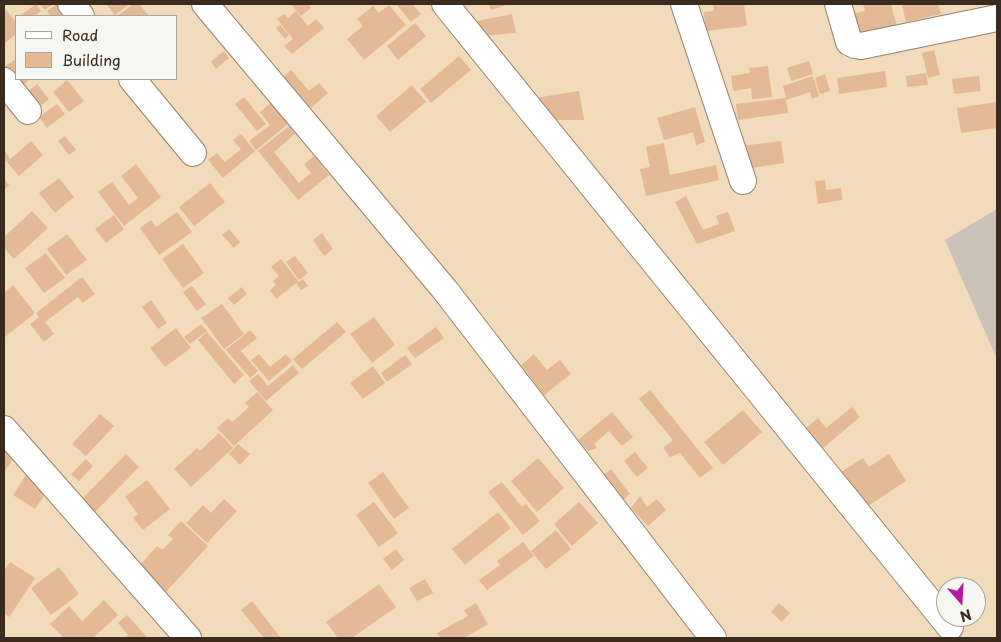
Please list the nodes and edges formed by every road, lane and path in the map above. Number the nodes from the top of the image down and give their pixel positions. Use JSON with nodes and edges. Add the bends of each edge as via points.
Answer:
{"nodes":[{"id":1,"x":71,"y":4,"type":"edge"},
{"id":2,"x":205,"y":4,"type":"edge"},
{"id":3,"x":444,"y":4,"type":"edge"},
{"id":4,"x":684,"y":4,"type":"edge"},
{"id":5,"x":838,"y":4,"type":"edge"},
{"id":6,"x":80,"y":15,"type":"edge"},
{"id":7,"x":997,"y":18,"type":"edge"},
{"id":8,"x":133,"y":80,"type":"edge"},
{"id":9,"x":4,"y":81,"type":"edge"},
{"id":10,"x":28,"y":111,"type":"dead end"},
{"id":11,"x":193,"y":153,"type":"dead end"},
{"id":12,"x":743,"y":182,"type":"dead end"},
{"id":13,"x":4,"y":429,"type":"edge"},
{"id":14,"x":936,"y":610,"type":"edge"},
{"id":15,"x":188,"y":638,"type":"edge"},
{"id":16,"x":714,"y":638,"type":"edge"}],
"edges":[{"from":1,"to":6,"type":"street"},
{"from":2,"to":16,"type":"street","via":[[445,290]]},
{"from":3,"to":14,"type":"street"},
{"from":4,"to":12,"type":"street"},
{"from":5,"to":7,"type":"street","via":[[849,42],[861,46]]},
{"from":8,"to":11,"type":"street"},
{"from":9,"to":10,"type":"street"},
{"from":13,"to":15,"type":"street"}]}
